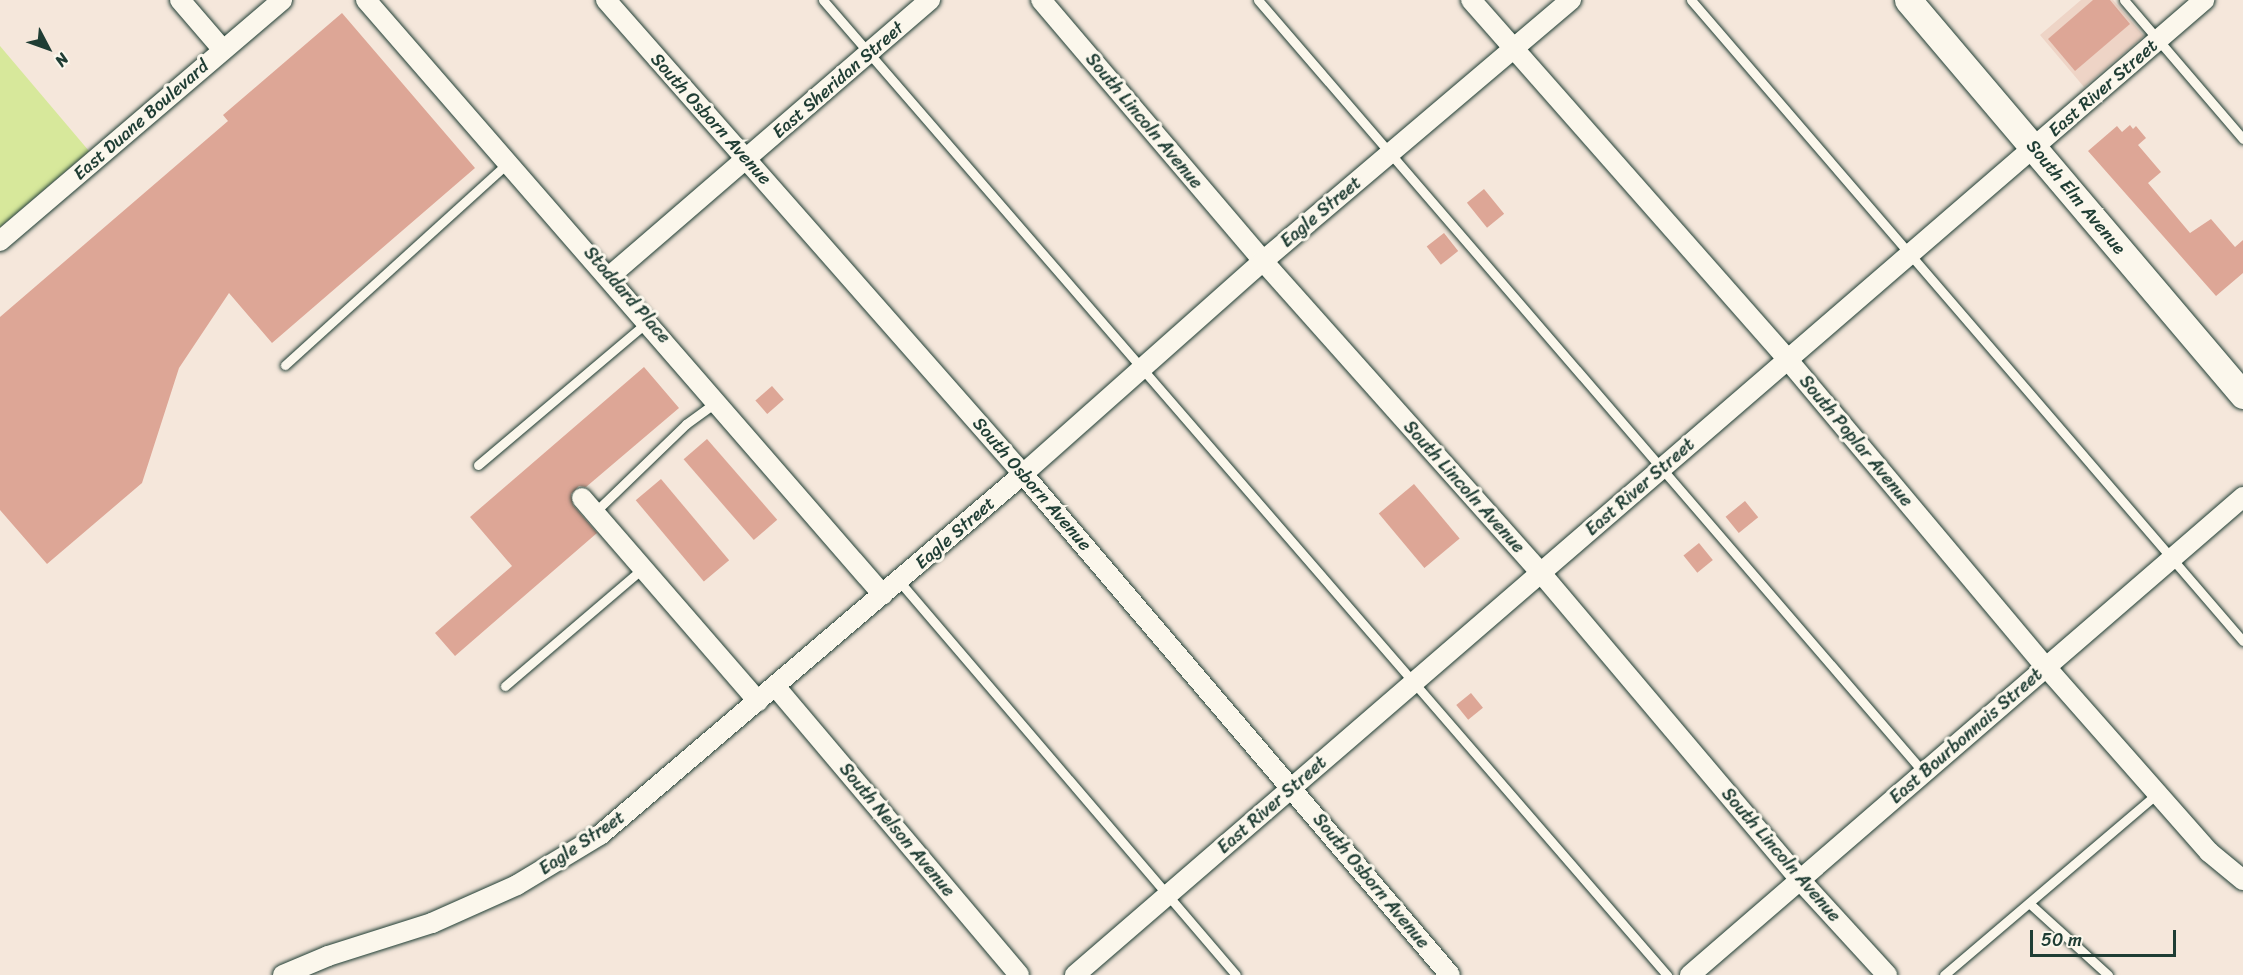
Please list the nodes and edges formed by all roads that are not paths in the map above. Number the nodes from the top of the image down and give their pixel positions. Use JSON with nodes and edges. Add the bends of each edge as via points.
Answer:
{"nodes":[{"id":1,"x":180,"y":0,"type":"edge"},
{"id":2,"x":282,"y":0,"type":"edge"},
{"id":3,"x":366,"y":0,"type":"edge"},
{"id":4,"x":606,"y":0,"type":"edge"},
{"id":5,"x":823,"y":0,"type":"edge"},
{"id":6,"x":930,"y":0,"type":"edge"},
{"id":7,"x":1041,"y":0,"type":"edge"},
{"id":8,"x":1258,"y":0,"type":"edge"},
{"id":9,"x":1471,"y":0,"type":"edge"},
{"id":10,"x":1571,"y":0,"type":"edge"},
{"id":11,"x":1691,"y":0,"type":"edge"},
{"id":12,"x":1908,"y":0,"type":"edge"},
{"id":13,"x":2124,"y":0,"type":"edge"},
{"id":14,"x":2204,"y":0,"type":"edge"},
{"id":15,"x":2158,"y":40,"type":"junction"},
{"id":16,"x":223,"y":50,"type":"junction"},
{"id":17,"x":1514,"y":50,"type":"junction"},
{"id":18,"x":869,"y":53,"type":"junction"},
{"id":19,"x":2243,"y":139,"type":"edge"},
{"id":20,"x":2034,"y":147,"type":"junction"},
{"id":21,"x":1390,"y":154,"type":"junction"},
{"id":22,"x":747,"y":159,"type":"junction"},
{"id":23,"x":509,"y":162,"type":"junction"},
{"id":24,"x":0,"y":241,"type":"edge"},
{"id":25,"x":1910,"y":254,"type":"junction"},
{"id":26,"x":1263,"y":261,"type":"junction"},
{"id":27,"x":610,"y":276,"type":"junction"},
{"id":28,"x":649,"y":321,"type":"junction"},
{"id":29,"x":1788,"y":360,"type":"junction"},
{"id":30,"x":285,"y":364,"type":"dead end"},
{"id":31,"x":1142,"y":369,"type":"junction"},
{"id":32,"x":2243,"y":395,"type":"edge"},
{"id":33,"x":718,"y":400,"type":"junction"},
{"id":34,"x":478,"y":465,"type":"dead end"},
{"id":35,"x":1661,"y":468,"type":"junction"},
{"id":36,"x":1023,"y":474,"type":"junction"},
{"id":37,"x":2243,"y":497,"type":"edge"},
{"id":38,"x":588,"y":505,"type":"joint"},
{"id":39,"x":2172,"y":558,"type":"junction"},
{"id":40,"x":643,"y":568,"type":"junction"},
{"id":41,"x":1541,"y":573,"type":"junction"},
{"id":42,"x":899,"y":581,"type":"junction"},
{"id":43,"x":883,"y":595,"type":"junction"},
{"id":44,"x":2243,"y":641,"type":"edge"},
{"id":45,"x":2046,"y":666,"type":"junction"},
{"id":46,"x":1414,"y":682,"type":"junction"},
{"id":47,"x":505,"y":686,"type":"dead end"},
{"id":48,"x":775,"y":686,"type":"junction"},
{"id":49,"x":758,"y":701,"type":"junction"},
{"id":50,"x":1924,"y":773,"type":"junction"},
{"id":51,"x":1293,"y":787,"type":"junction"},
{"id":52,"x":2158,"y":793,"type":"junction"},
{"id":53,"x":1800,"y":880,"type":"junction"},
{"id":54,"x":2243,"y":880,"type":"edge"},
{"id":55,"x":1168,"y":895,"type":"junction"},
{"id":56,"x":2028,"y":903,"type":"junction"},
{"id":57,"x":283,"y":975,"type":"edge"},
{"id":58,"x":1019,"y":975,"type":"edge"},
{"id":59,"x":1075,"y":975,"type":"edge"},
{"id":60,"x":1236,"y":975,"type":"edge"},
{"id":61,"x":1450,"y":975,"type":"edge"},
{"id":62,"x":1668,"y":975,"type":"edge"},
{"id":63,"x":1690,"y":975,"type":"edge"},
{"id":64,"x":1887,"y":975,"type":"edge"},
{"id":65,"x":1944,"y":975,"type":"edge"},
{"id":66,"x":2108,"y":975,"type":"edge"}],
"edges":[{"from":1,"to":16,"type":"street"},
{"from":2,"to":16,"type":"street","name":"East Duane Boulevard"},
{"from":3,"to":23,"type":"street","name":"Stoddard Place"},
{"from":4,"to":22,"type":"street","name":"South Osborn Avenue"},
{"from":5,"to":18,"type":"lane"},
{"from":6,"to":18,"type":"street","name":"East Sheridan Street"},
{"from":7,"to":26,"type":"street","name":"South Lincoln Avenue"},
{"from":8,"to":21,"type":"lane"},
{"from":9,"to":17,"type":"street","name":"South Poplar Avenue"},
{"from":10,"to":17,"type":"street","name":"Eagle Street"},
{"from":11,"to":25,"type":"lane"},
{"from":12,"to":20,"type":"street","name":"South Elm Avenue"},
{"from":13,"to":15,"type":"lane"},
{"from":14,"to":15,"type":"street","name":"East River Street"},
{"from":15,"to":19,"type":"lane"},
{"from":15,"to":20,"type":"street","name":"East River Street"},
{"from":16,"to":24,"type":"street","name":"East Duane Boulevard"},
{"from":17,"to":21,"type":"street","name":"Eagle Street"},
{"from":17,"to":29,"type":"street","name":"South Poplar Avenue"},
{"from":18,"to":22,"type":"street","name":"East Sheridan Street"},
{"from":18,"to":31,"type":"lane"},
{"from":20,"to":25,"type":"street","name":"East River Street"},
{"from":20,"to":32,"type":"street","name":"South Elm Avenue"},
{"from":21,"to":26,"type":"street","name":"Eagle Street"},
{"from":21,"to":35,"type":"lane"},
{"from":22,"to":27,"type":"street","name":"East Sheridan Street"},
{"from":22,"to":36,"type":"street","name":"South Osborn Avenue"},
{"from":23,"to":27,"type":"street","name":"Stoddard Place"},
{"from":23,"to":30,"type":"lane"},
{"from":25,"to":29,"type":"street","name":"East River Street"},
{"from":25,"to":39,"type":"lane"},
{"from":26,"to":31,"type":"street","name":"Eagle Street"},
{"from":26,"to":41,"type":"street","name":"South Lincoln Avenue"},
{"from":27,"to":28,"type":"street","name":"Stoddard Place"},
{"from":28,"to":33,"type":"street","name":"Stoddard Place"},
{"from":28,"to":34,"type":"lane"},
{"from":29,"to":35,"type":"street","name":"East River Street"},
{"from":29,"to":45,"type":"street","name":"South Poplar Avenue"},
{"from":31,"to":36,"type":"street","name":"Eagle Street"},
{"from":31,"to":46,"type":"lane"},
{"from":33,"to":38,"type":"lane"},
{"from":33,"to":43,"type":"street","name":"Stoddard Place"},
{"from":35,"to":41,"type":"street","name":"East River Street"},
{"from":35,"to":50,"type":"lane"},
{"from":36,"to":42,"type":"street","name":"Eagle Street"},
{"from":36,"to":51,"type":"street","name":"South Osborn Avenue"},
{"from":37,"to":39,"type":"street","name":"East Bourbonnais Street"},
{"from":38,"to":40,"type":"street"},
{"from":39,"to":44,"type":"lane"},
{"from":39,"to":45,"type":"street","name":"East Bourbonnais Street"},
{"from":40,"to":47,"type":"lane"},
{"from":40,"to":49,"type":"street"},
{"from":41,"to":46,"type":"street","name":"East River Street"},
{"from":41,"to":53,"type":"street","name":"South Lincoln Avenue"},
{"from":42,"to":43,"type":"street","name":"Eagle Street"},
{"from":42,"to":55,"type":"lane"},
{"from":43,"to":48,"type":"street","name":"Eagle Street"},
{"from":45,"to":50,"type":"street","name":"East Bourbonnais Street"},
{"from":45,"to":52,"type":"street","name":"South Poplar Avenue"},
{"from":46,"to":51,"type":"street","name":"East River Street"},
{"from":46,"to":62,"type":"lane"},
{"from":48,"to":49,"type":"street","name":"Eagle Street"},
{"from":48,"to":58,"type":"street","name":"South Nelson Avenue"},
{"from":49,"to":57,"type":"street","name":"Eagle Street","via":[[600,835],[517,885],[432,923],[328,956]]},
{"from":50,"to":53,"type":"street","name":"East Bourbonnais Street"},
{"from":51,"to":55,"type":"street","name":"East River Street"},
{"from":51,"to":61,"type":"street","name":"South Osborn Avenue"},
{"from":52,"to":54,"type":"street","name":"South Poplar Avenue","via":[[2210,852]]},
{"from":52,"to":56,"type":"lane"},
{"from":53,"to":63,"type":"street","name":"East Bourbonnais Street"},
{"from":53,"to":64,"type":"street","name":"South Lincoln Avenue"},
{"from":55,"to":59,"type":"street","name":"East River Street"},
{"from":55,"to":60,"type":"lane"},
{"from":56,"to":65,"type":"lane"},
{"from":56,"to":66,"type":"lane"}]}
